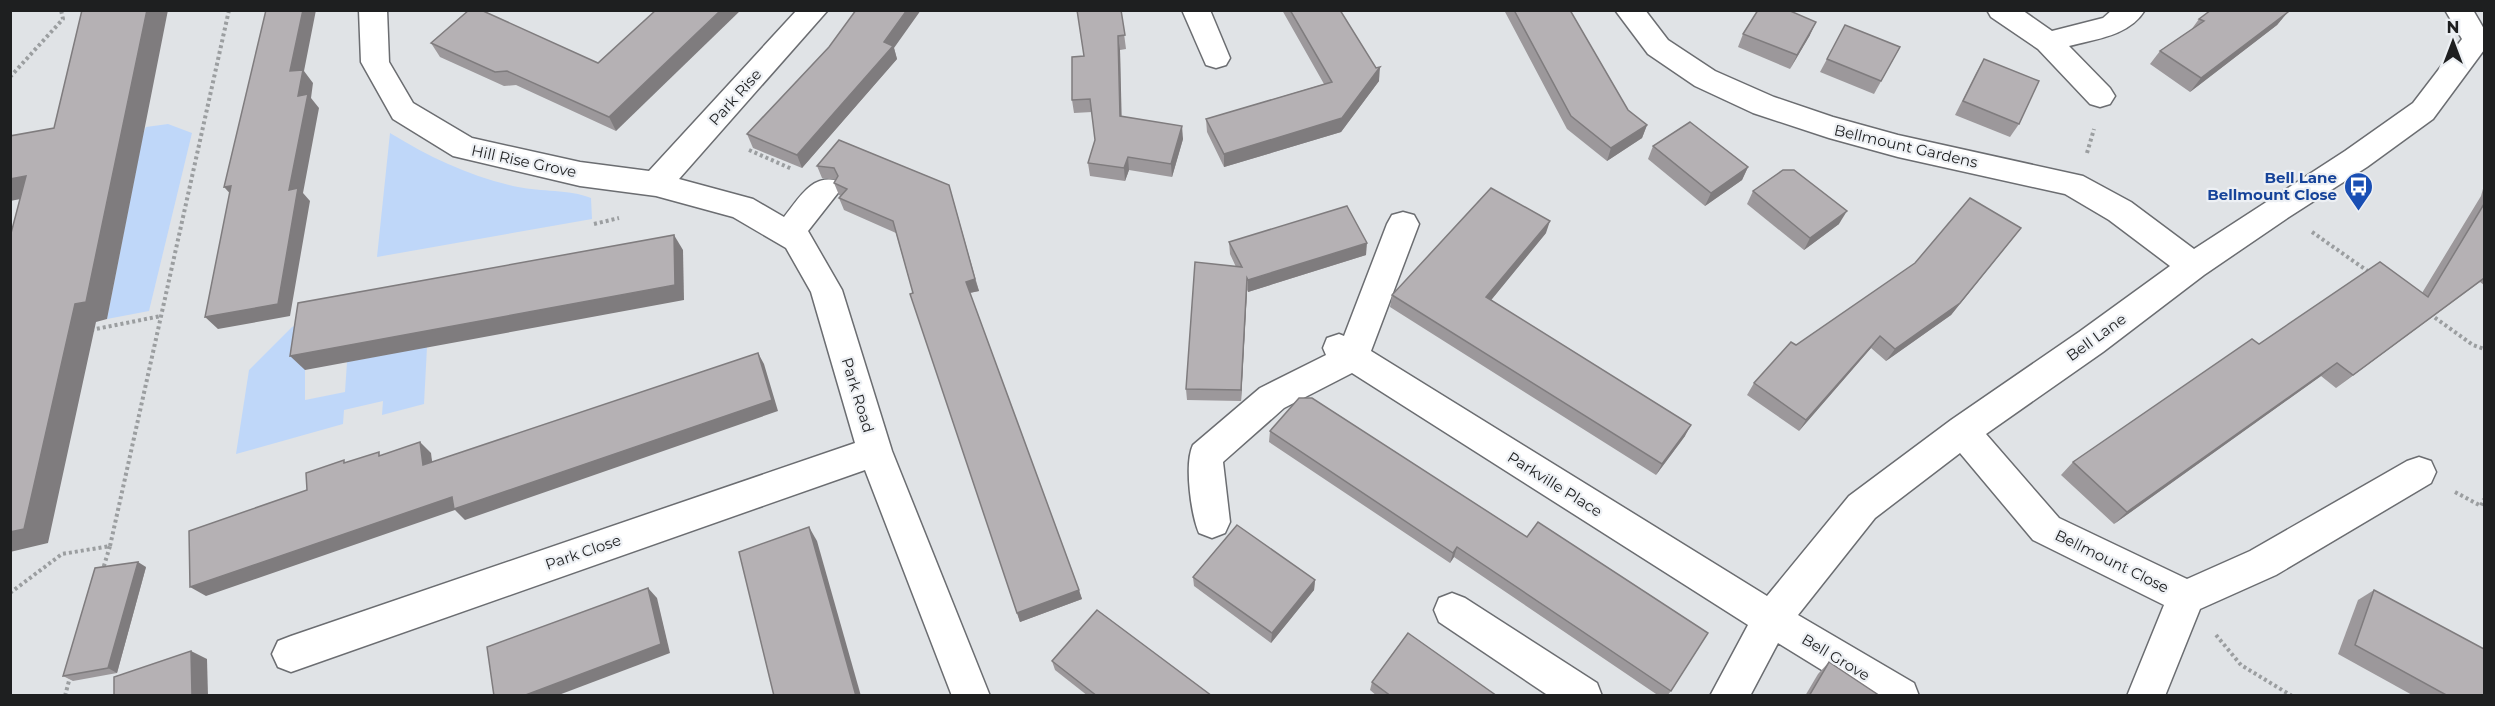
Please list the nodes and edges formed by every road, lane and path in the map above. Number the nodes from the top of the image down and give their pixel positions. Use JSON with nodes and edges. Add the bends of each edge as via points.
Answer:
{"nodes":[{"id":1,"x":61,"y":10,"type":"edge"},
{"id":2,"x":229,"y":10,"type":"edge"},
{"id":3,"x":373,"y":10,"type":"edge"},
{"id":4,"x":814,"y":10,"type":"edge"},
{"id":5,"x":1196,"y":10,"type":"edge"},
{"id":6,"x":1629,"y":10,"type":"edge"},
{"id":7,"x":2001,"y":10,"type":"edge"},
{"id":8,"x":2131,"y":10,"type":"edge"},
{"id":9,"x":2459,"y":10,"type":"edge"},
{"id":10,"x":2481,"y":41,"type":"edge"},
{"id":11,"x":2048,"y":42,"type":"junction"},
{"id":12,"x":1216,"y":58,"type":"dead end"},
{"id":13,"x":10,"y":76,"type":"edge"},
{"id":14,"x":2100,"y":96,"type":"joint"},
{"id":15,"x":749,"y":150,"type":"edge"},
{"id":16,"x":656,"y":184,"type":"junction"},
{"id":17,"x":2072,"y":184,"type":"junction"},
{"id":18,"x":825,"y":190,"type":"joint"},
{"id":19,"x":2278,"y":208,"type":"junction"},
{"id":20,"x":627,"y":217,"type":"dead end"},
{"id":21,"x":594,"y":224,"type":"dead end"},
{"id":22,"x":1403,"y":224,"type":"dead end"},
{"id":23,"x":788,"y":233,"type":"junction"},
{"id":24,"x":2193,"y":266,"type":"junction"},
{"id":25,"x":2375,"y":276,"type":"edge"},
{"id":26,"x":2424,"y":311,"type":"edge"},
{"id":27,"x":161,"y":316,"type":"junction"},
{"id":28,"x":80,"y":333,"type":"edge"},
{"id":29,"x":2484,"y":349,"type":"edge"},
{"id":30,"x":1346,"y":352,"type":"junction"},
{"id":31,"x":1963,"y":431,"type":"junction"},
{"id":32,"x":875,"y":451,"type":"junction"},
{"id":33,"x":2419,"y":472,"type":"dead end"},
{"id":34,"x":1212,"y":522,"type":"dead end"},
{"id":35,"x":110,"y":546,"type":"junction"},
{"id":36,"x":100,"y":581,"type":"edge"},
{"id":37,"x":10,"y":593,"type":"edge"},
{"id":38,"x":2186,"y":597,"type":"junction"},
{"id":39,"x":1452,"y":610,"type":"dead end"},
{"id":40,"x":1771,"y":620,"type":"junction"},
{"id":41,"x":291,"y":654,"type":"dead end"},
{"id":42,"x":72,"y":673,"type":"edge"},
{"id":43,"x":65,"y":696,"type":"edge"},
{"id":44,"x":971,"y":696,"type":"edge"},
{"id":45,"x":1583,"y":696,"type":"edge"},
{"id":46,"x":1729,"y":696,"type":"edge"},
{"id":47,"x":1900,"y":696,"type":"edge"},
{"id":48,"x":2146,"y":696,"type":"edge"},
{"id":49,"x":2292,"y":696,"type":"edge"}],
"edges":[{"from":1,"to":13,"type":"path","via":[[63,19]]},
{"from":2,"to":27,"type":"path"},
{"from":3,"to":16,"type":"street","name":"Hill Rise Grove","via":[[375,63],[404,111],[464,148],[580,174]]},
{"from":4,"to":16,"type":"street","name":"Park Rise"},
{"from":5,"to":12,"type":"street"},
{"from":6,"to":17,"type":"street","name":"Bellmount Gardens","via":[[1635,23],[1659,49],[1687,69],[1755,102],[1857,137]]},
{"from":7,"to":11,"type":"street"},
{"from":8,"to":11,"type":"street","via":[[2112,25]]},
{"from":9,"to":10,"type":"street","name":"Bell Lane"},
{"from":10,"to":19,"type":"street","name":"Bell Lane","via":[[2423,111]]},
{"from":11,"to":14,"type":"street"},
{"from":14,"to":17,"type":"path","via":[[2092,145]]},
{"from":15,"to":18,"type":"path","via":[[798,172]]},
{"from":16,"to":23,"type":"street","name":"Park Road","via":[[742,208]]},
{"from":17,"to":24,"type":"street","name":"Bellmount Gardens","via":[[2103,198]]},
{"from":18,"to":23,"type":"street"},
{"from":19,"to":24,"type":"street","name":"Bell Lane"},
{"from":19,"to":25,"type":"path"},
{"from":20,"to":21,"type":"path"},
{"from":22,"to":30,"type":"street"},
{"from":23,"to":32,"type":"street","name":"Park Road","via":[[797,238],[826,290]]},
{"from":24,"to":31,"type":"street","name":"Bell Lane"},
{"from":26,"to":29,"type":"path"},
{"from":27,"to":28,"type":"path"},
{"from":27,"to":35,"type":"path"},
{"from":30,"to":34,"type":"street","via":[[1272,398],[1205,456]]},
{"from":30,"to":40,"type":"street","name":"Parkville Place"},
{"from":31,"to":38,"type":"street","name":"Bellmount Close","via":[[2046,529]]},
{"from":31,"to":40,"type":"street","name":"Bell Lane","via":[[1862,507]]},
{"from":32,"to":41,"type":"street","name":"Park Close"},
{"from":32,"to":44,"type":"street","name":"Park Road"},
{"from":33,"to":38,"type":"street","name":"Bellmount Close","via":[[2263,563]]},
{"from":35,"to":36,"type":"path"},
{"from":35,"to":37,"type":"path","via":[[62,554]]},
{"from":38,"to":48,"type":"street"},
{"from":38,"to":49,"type":"path","via":[[2241,665]]},
{"from":39,"to":45,"type":"street"},
{"from":40,"to":46,"type":"street","name":"Bell Lane"},
{"from":40,"to":47,"type":"street","name":"Bell Grove"},
{"from":42,"to":43,"type":"path"}]}
